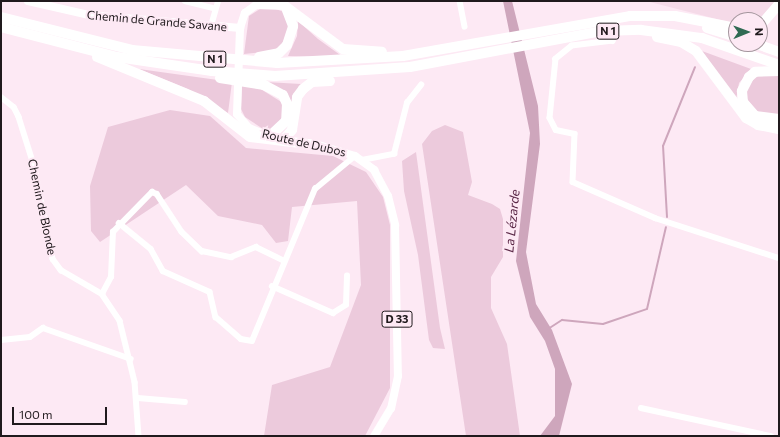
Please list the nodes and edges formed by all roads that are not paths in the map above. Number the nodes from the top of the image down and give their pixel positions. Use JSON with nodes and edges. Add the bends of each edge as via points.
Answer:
{"nodes":[{"id":1,"x":28,"y":1,"type":"edge"},
{"id":2,"x":185,"y":1,"type":"edge"},
{"id":3,"x":218,"y":1,"type":"edge"},
{"id":4,"x":460,"y":1,"type":"edge"},
{"id":5,"x":779,"y":4,"type":"edge"},
{"id":6,"x":285,"y":6,"type":"junction"},
{"id":7,"x":214,"y":8,"type":"junction"},
{"id":8,"x":1,"y":17,"type":"edge"},
{"id":9,"x":768,"y":17,"type":"edge"},
{"id":10,"x":605,"y":19,"type":"junction"},
{"id":11,"x":211,"y":26,"type":"junction"},
{"id":12,"x":728,"y":26,"type":"edge"},
{"id":13,"x":1,"y":27,"type":"edge"},
{"id":14,"x":465,"y":27,"type":"dead end"},
{"id":15,"x":240,"y":28,"type":"junction"},
{"id":16,"x":603,"y":31,"type":"junction"},
{"id":17,"x":617,"y":32,"type":"junction"},
{"id":18,"x":728,"y":35,"type":"edge"},
{"id":19,"x":69,"y":46,"type":"junction"},
{"id":20,"x":463,"y":46,"type":"junction"},
{"id":21,"x":768,"y":48,"type":"edge"},
{"id":22,"x":779,"y":52,"type":"edge"},
{"id":23,"x":172,"y":55,"type":"junction"},
{"id":24,"x":439,"y":63,"type":"junction"},
{"id":25,"x":162,"y":65,"type":"junction"},
{"id":26,"x":779,"y":65,"type":"edge"},
{"id":27,"x":779,"y":71,"type":"edge"},
{"id":28,"x":420,"y":85,"type":"dead end"},
{"id":29,"x":1,"y":97,"type":"edge"},
{"id":30,"x":779,"y":119,"type":"edge"},
{"id":31,"x":293,"y":126,"type":"junction"},
{"id":32,"x":779,"y":129,"type":"edge"},
{"id":33,"x":270,"y":136,"type":"junction"},
{"id":34,"x":285,"y":138,"type":"junction"},
{"id":35,"x":312,"y":143,"type":"junction"},
{"id":36,"x":358,"y":158,"type":"junction"},
{"id":37,"x":119,"y":223,"type":"junction"},
{"id":38,"x":779,"y":258,"type":"edge"},
{"id":39,"x":283,"y":260,"type":"junction"},
{"id":40,"x":347,"y":276,"type":"dead end"},
{"id":41,"x":272,"y":286,"type":"junction"},
{"id":42,"x":102,"y":294,"type":"junction"},
{"id":43,"x":1,"y":340,"type":"edge"},
{"id":44,"x":131,"y":359,"type":"junction"},
{"id":45,"x":138,"y":398,"type":"junction"},
{"id":46,"x":185,"y":402,"type":"dead end"},
{"id":47,"x":641,"y":408,"type":"dead end"},
{"id":48,"x":139,"y":436,"type":"edge"},
{"id":49,"x":374,"y":436,"type":"edge"},
{"id":50,"x":771,"y":436,"type":"edge"}],
"edges":[{"from":1,"to":11,"type":"main road","name":"Chemin de Grande Savane","via":[[89,15]]},
{"from":2,"to":7,"type":"street"},
{"from":3,"to":7,"type":"street"},
{"from":4,"to":14,"type":"street"},
{"from":5,"to":9,"type":"highway"},
{"from":6,"to":15,"type":"main road","via":[[256,5],[245,13]]},
{"from":6,"to":20,"type":"highway","via":[[335,45],[356,52]]},
{"from":6,"to":23,"type":"highway","via":[[293,26],[288,45],[279,54],[258,57],[193,52]]},
{"from":7,"to":11,"type":"street"},
{"from":8,"to":23,"type":"highway","number":"N 1","via":[[104,45]]},
{"from":10,"to":12,"type":"highway","via":[[675,16]]},
{"from":10,"to":18,"type":"highway","number":"N 1","via":[[673,21]]},
{"from":10,"to":20,"type":"highway","number":"N 1"},
{"from":11,"to":15,"type":"main road","name":"Chemin de Grande Savane"},
{"from":13,"to":19,"type":"highway","number":"N 1"},
{"from":15,"to":33,"type":"main road","name":"Route de Dubos","via":[[237,114],[245,124]]},
{"from":16,"to":17,"type":"highway"},
{"from":16,"to":24,"type":"highway","number":"N 1"},
{"from":16,"to":26,"type":"highway","number":"N 1","via":[[671,32],[702,38]]},
{"from":17,"to":32,"type":"highway","via":[[670,39],[689,46],[703,58],[746,118],[758,125]]},
{"from":17,"to":38,"type":"street","via":[[613,41],[572,46],[556,59],[550,118],[556,130],[575,134],[574,182],[655,218]]},
{"from":19,"to":25,"type":"highway","number":"N 1"},
{"from":19,"to":35,"type":"highway","via":[[204,101],[250,137]]},
{"from":20,"to":23,"type":"highway","number":"N 1","via":[[403,56],[323,63]]},
{"from":21,"to":22,"type":"highway"},
{"from":24,"to":25,"type":"highway","number":"N 1","via":[[374,71],[275,76]]},
{"from":24,"to":31,"type":"highway","via":[[416,71],[312,82],[297,97]]},
{"from":25,"to":33,"type":"highway","via":[[276,90],[287,104],[288,113],[283,127]]},
{"from":27,"to":30,"type":"highway","via":[[756,72],[749,77],[742,91],[743,102],[755,116]]},
{"from":28,"to":36,"type":"street","via":[[407,103],[394,154]]},
{"from":29,"to":42,"type":"street","name":"Chemin de Blonde","via":[[14,107],[19,117],[35,168],[53,259],[61,270]]},
{"from":31,"to":34,"type":"highway"},
{"from":31,"to":35,"type":"highway"},
{"from":33,"to":34,"type":"main road","name":"Route de Dubos"},
{"from":34,"to":35,"type":"main road","name":"Route de Dubos"},
{"from":35,"to":36,"type":"main road","name":"Route de Dubos"},
{"from":36,"to":39,"type":"street","via":[[317,185]]},
{"from":36,"to":49,"type":"main road","name":"Route de Dubos","number":"D 33","via":[[383,183],[395,225],[398,376],[391,408]]},
{"from":37,"to":39,"type":"street","via":[[154,192],[182,232],[202,250],[231,257],[256,247]]},
{"from":37,"to":41,"type":"street","via":[[151,249],[163,271],[210,292],[216,317],[244,341],[252,341],[257,336]]},
{"from":37,"to":42,"type":"street","via":[[112,237],[111,277]]},
{"from":39,"to":41,"type":"street"},
{"from":40,"to":41,"type":"street","via":[[348,301],[339,312],[324,311]]},
{"from":42,"to":44,"type":"street","name":"Chemin de Blonde","via":[[120,321]]},
{"from":43,"to":44,"type":"street","via":[[30,337],[43,328]]},
{"from":44,"to":45,"type":"street","name":"Chemin de Blonde"},
{"from":45,"to":46,"type":"street"},
{"from":45,"to":48,"type":"street","name":"Chemin de Blonde"},
{"from":47,"to":50,"type":"street"}]}
